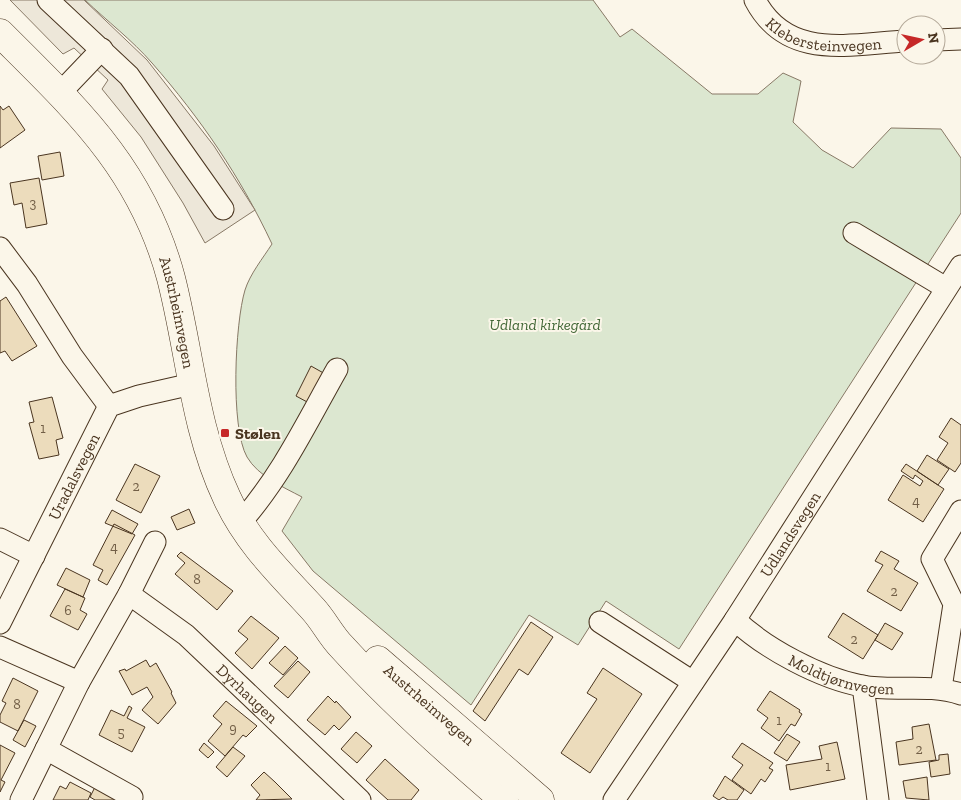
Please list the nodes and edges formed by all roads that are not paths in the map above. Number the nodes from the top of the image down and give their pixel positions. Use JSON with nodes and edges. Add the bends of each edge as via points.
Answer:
{"nodes":[{"id":1,"x":48,"y":0,"type":"edge"},
{"id":2,"x":755,"y":0,"type":"edge"},
{"id":3,"x":0,"y":33,"type":"edge"},
{"id":4,"x":961,"y":39,"type":"edge"},
{"id":5,"x":946,"y":40,"type":"edge"},
{"id":6,"x":896,"y":42,"type":"edge"},
{"id":7,"x":102,"y":49,"type":"junction"},
{"id":8,"x":60,"y":93,"type":"junction"},
{"id":9,"x":223,"y":210,"type":"dead end"},
{"id":10,"x":854,"y":233,"type":"dead end"},
{"id":11,"x":0,"y":248,"type":"edge"},
{"id":12,"x":961,"y":266,"type":"edge"},
{"id":13,"x":946,"y":288,"type":"junction"},
{"id":14,"x":337,"y":369,"type":"dead end"},
{"id":15,"x":192,"y":384,"type":"junction"},
{"id":16,"x":109,"y":406,"type":"junction"},
{"id":17,"x":961,"y":511,"type":"edge"},
{"id":18,"x":240,"y":523,"type":"junction"},
{"id":19,"x":0,"y":539,"type":"edge"},
{"id":20,"x":155,"y":542,"type":"dead end"},
{"id":21,"x":34,"y":556,"type":"junction"},
{"id":22,"x":130,"y":594,"type":"junction"},
{"id":23,"x":957,"y":602,"type":"edge"},
{"id":24,"x":316,"y":612,"type":"junction"},
{"id":25,"x":735,"y":620,"type":"junction"},
{"id":26,"x":600,"y":622,"type":"dead end"},
{"id":27,"x":0,"y":623,"type":"edge"},
{"id":28,"x":0,"y":647,"type":"edge"},
{"id":29,"x":79,"y":682,"type":"junction"},
{"id":30,"x":693,"y":682,"type":"junction"},
{"id":31,"x":863,"y":686,"type":"junction"},
{"id":32,"x":951,"y":691,"type":"edge"},
{"id":33,"x":46,"y":749,"type":"junction"},
{"id":34,"x":132,"y":797,"type":"dead end"},
{"id":35,"x":872,"y":799,"type":"edge"},
{"id":36,"x":21,"y":800,"type":"edge"},
{"id":37,"x":360,"y":800,"type":"edge"},
{"id":38,"x":504,"y":800,"type":"edge"},
{"id":39,"x":540,"y":800,"type":"edge"},
{"id":40,"x":614,"y":800,"type":"edge"}],
"edges":[{"from":1,"to":7,"type":"street"},
{"from":2,"to":6,"type":"street","name":"Klebersteinvegen","via":[[770,21],[804,44]]},
{"from":3,"to":8,"type":"main road","name":"Austrheimvegen"},
{"from":4,"to":5,"type":"street"},
{"from":7,"to":8,"type":"street"},
{"from":7,"to":9,"type":"street","via":[[129,76]]},
{"from":8,"to":15,"type":"main road","name":"Austrheimvegen","via":[[112,152],[133,182],[147,211],[171,278]]},
{"from":10,"to":13,"type":"street"},
{"from":11,"to":16,"type":"street"},
{"from":12,"to":13,"type":"street","name":"Udlandsvegen"},
{"from":13,"to":25,"type":"street","name":"Udlandsvegen"},
{"from":14,"to":18,"type":"street","via":[[282,467]]},
{"from":15,"to":16,"type":"street"},
{"from":15,"to":18,"type":"main road","name":"Austrheimvegen","via":[[206,444],[227,500]]},
{"from":16,"to":21,"type":"street","name":"Uradalsvegen"},
{"from":17,"to":23,"type":"street","via":[[932,559]]},
{"from":18,"to":24,"type":"main road","name":"Austrheimvegen","via":[[261,554]]},
{"from":19,"to":21,"type":"street"},
{"from":20,"to":22,"type":"street"},
{"from":21,"to":27,"type":"street","name":"Uradalsvegen"},
{"from":22,"to":29,"type":"street"},
{"from":22,"to":37,"type":"street","name":"Dyrhaugen","via":[[186,635]]},
{"from":23,"to":32,"type":"street"},
{"from":24,"to":38,"type":"main road","name":"Austrheimvegen","via":[[341,646],[446,751]]},
{"from":24,"to":39,"type":"main road","name":"Austrheimvegen","via":[[350,635]]},
{"from":25,"to":30,"type":"street","name":"Udlandsvegen"},
{"from":25,"to":31,"type":"street","name":"Moldtjørnvegen","via":[[752,635],[819,673]]},
{"from":26,"to":30,"type":"street"},
{"from":28,"to":29,"type":"street"},
{"from":29,"to":33,"type":"street"},
{"from":30,"to":40,"type":"street","name":"Udlandsvegen"},
{"from":31,"to":32,"type":"street","name":"Moldtjørnvegen"},
{"from":31,"to":35,"type":"street"},
{"from":33,"to":34,"type":"street"},
{"from":33,"to":36,"type":"street"}]}
